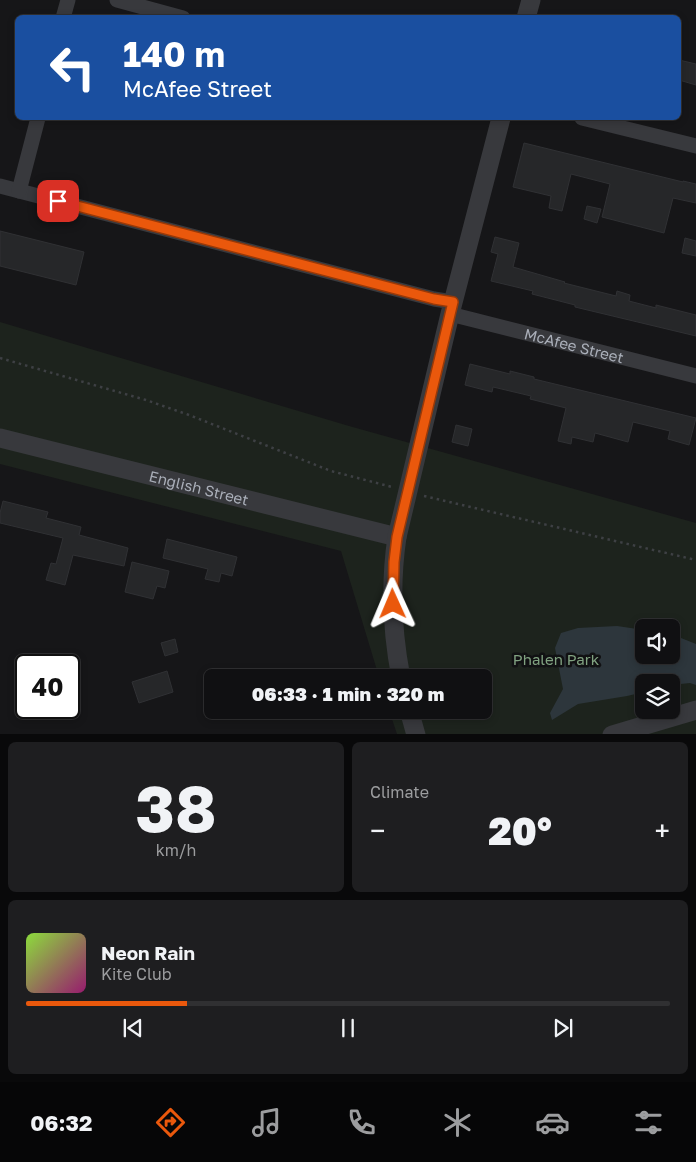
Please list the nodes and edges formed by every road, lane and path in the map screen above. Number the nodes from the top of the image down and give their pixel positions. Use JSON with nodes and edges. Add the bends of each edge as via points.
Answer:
{"nodes":[{"id":1,"x":68,"y":0,"type":"edge"},
{"id":2,"x":117,"y":0,"type":"edge"},
{"id":3,"x":531,"y":0,"type":"edge"},
{"id":4,"x":64,"y":15,"type":"edge"},
{"id":5,"x":172,"y":15,"type":"edge"},
{"id":6,"x":527,"y":15,"type":"edge"},
{"id":7,"x":37,"y":120,"type":"edge"},
{"id":8,"x":500,"y":120,"type":"edge"},
{"id":9,"x":590,"y":120,"type":"edge"},
{"id":10,"x":696,"y":146,"type":"edge"},
{"id":11,"x":0,"y":186,"type":"edge"},
{"id":12,"x":19,"y":191,"type":"junction"},
{"id":13,"x":452,"y":308,"type":"junction"},
{"id":14,"x":0,"y":358,"type":"edge"},
{"id":15,"x":696,"y":376,"type":"edge"},
{"id":16,"x":0,"y":438,"type":"edge"},
{"id":17,"x":409,"y":492,"type":"junction"},
{"id":18,"x":397,"y":537,"type":"junction"},
{"id":19,"x":696,"y":560,"type":"edge"},
{"id":20,"x":399,"y":669,"type":"edge"},
{"id":21,"x":696,"y":710,"type":"edge"},
{"id":22,"x":412,"y":719,"type":"edge"},
{"id":23,"x":416,"y":734,"type":"edge"},
{"id":24,"x":612,"y":734,"type":"edge"}],
"edges":[{"from":1,"to":4,"type":"street"},
{"from":2,"to":5,"type":"street"},
{"from":3,"to":6,"type":"street"},
{"from":7,"to":12,"type":"street"},
{"from":8,"to":13,"type":"street"},
{"from":9,"to":10,"type":"street"},
{"from":11,"to":12,"type":"street","name":"McAfee Street"},
{"from":12,"to":13,"type":"street","name":"McAfee Street","via":[[434,299]]},
{"from":13,"to":15,"type":"street","name":"McAfee Street"},
{"from":13,"to":17,"type":"street"},
{"from":14,"to":17,"type":"path","via":[[146,400],[331,471]]},
{"from":16,"to":18,"type":"street","name":"English Street"},
{"from":17,"to":18,"type":"street"},
{"from":17,"to":19,"type":"path"},
{"from":18,"to":20,"type":"street","via":[[393,586]]},
{"from":21,"to":24,"type":"street"},
{"from":22,"to":23,"type":"street"}]}
